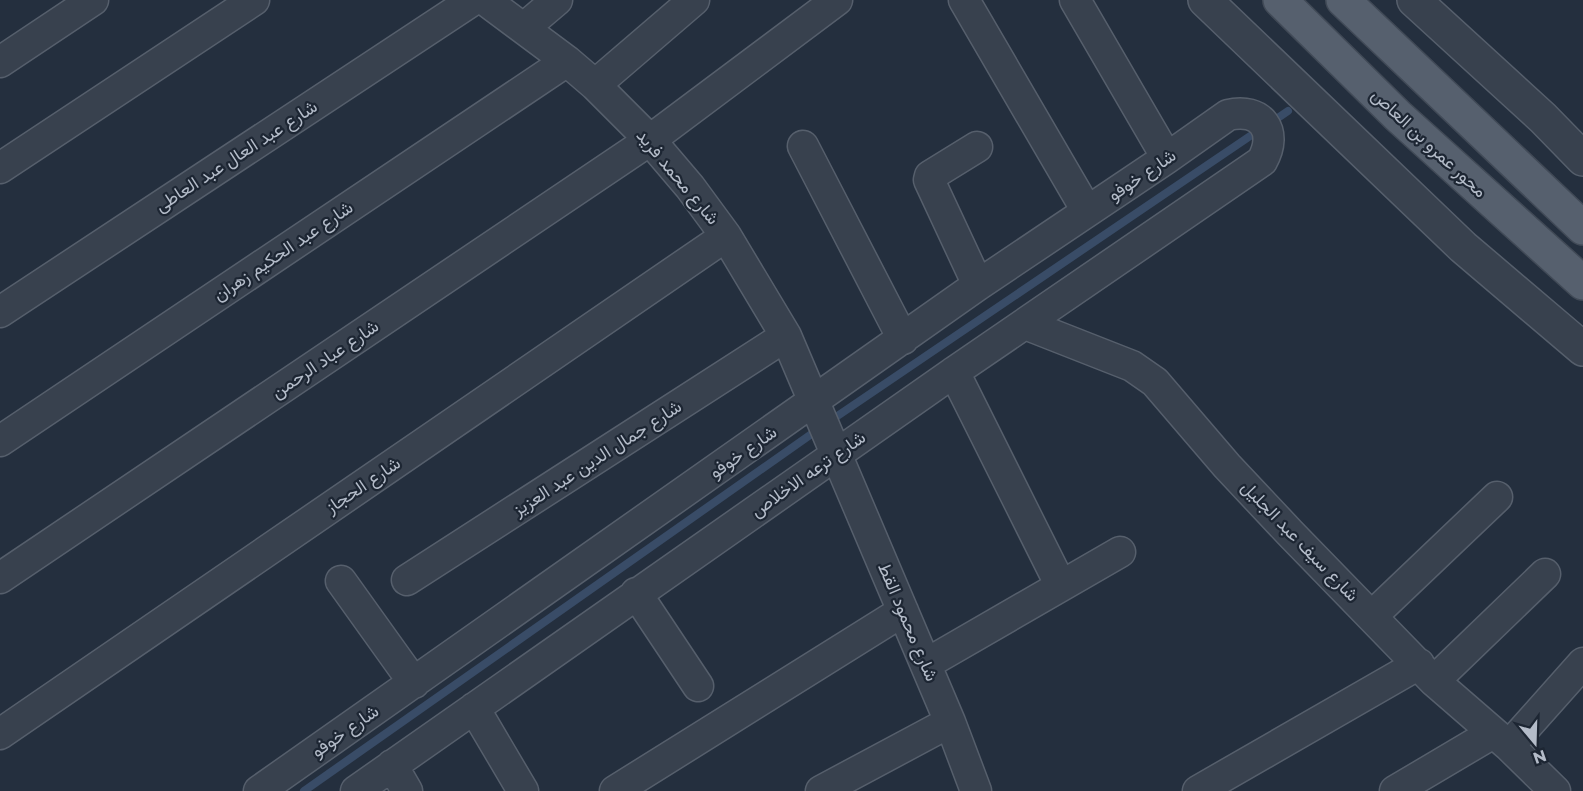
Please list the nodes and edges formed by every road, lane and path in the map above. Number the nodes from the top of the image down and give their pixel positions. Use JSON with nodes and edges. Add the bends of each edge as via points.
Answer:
{"nodes":[{"id":1,"x":93,"y":0,"type":"edge"},
{"id":2,"x":254,"y":0,"type":"edge"},
{"id":3,"x":473,"y":0,"type":"edge"},
{"id":4,"x":485,"y":0,"type":"edge"},
{"id":5,"x":556,"y":0,"type":"edge"},
{"id":6,"x":694,"y":0,"type":"edge"},
{"id":7,"x":837,"y":0,"type":"edge"},
{"id":8,"x":964,"y":0,"type":"edge"},
{"id":9,"x":1075,"y":0,"type":"edge"},
{"id":10,"x":1205,"y":0,"type":"edge"},
{"id":11,"x":1280,"y":0,"type":"edge"},
{"id":12,"x":1343,"y":0,"type":"edge"},
{"id":13,"x":1414,"y":0,"type":"edge"},
{"id":14,"x":524,"y":28,"type":"junction"},
{"id":15,"x":567,"y":61,"type":"junction"},
{"id":16,"x":0,"y":62,"type":"edge"},
{"id":17,"x":595,"y":85,"type":"junction"},
{"id":18,"x":650,"y":140,"type":"junction"},
{"id":19,"x":803,"y":146,"type":"dead end"},
{"id":20,"x":977,"y":147,"type":"dead end"},
{"id":21,"x":1167,"y":158,"type":"junction"},
{"id":22,"x":1583,"y":159,"type":"edge"},
{"id":23,"x":1263,"y":161,"type":"joint"},
{"id":24,"x":0,"y":168,"type":"edge"},
{"id":25,"x":1087,"y":212,"type":"junction"},
{"id":26,"x":1583,"y":228,"type":"edge"},
{"id":27,"x":726,"y":236,"type":"junction"},
{"id":28,"x":1583,"y":283,"type":"edge"},
{"id":29,"x":978,"y":285,"type":"junction"},
{"id":30,"x":0,"y":312,"type":"edge"},
{"id":31,"x":1025,"y":324,"type":"junction"},
{"id":32,"x":786,"y":336,"type":"junction"},
{"id":33,"x":903,"y":339,"type":"junction"},
{"id":34,"x":1583,"y":349,"type":"edge"},
{"id":35,"x":954,"y":372,"type":"junction"},
{"id":36,"x":814,"y":402,"type":"junction"},
{"id":37,"x":0,"y":441,"type":"edge"},
{"id":38,"x":837,"y":455,"type":"junction"},
{"id":39,"x":1497,"y":497,"type":"dead end"},
{"id":40,"x":1120,"y":552,"type":"dead end"},
{"id":41,"x":1545,"y":574,"type":"dead end"},
{"id":42,"x":0,"y":578,"type":"edge"},
{"id":43,"x":407,"y":580,"type":"dead end"},
{"id":44,"x":340,"y":581,"type":"dead end"},
{"id":45,"x":1061,"y":586,"type":"junction"},
{"id":46,"x":636,"y":593,"type":"junction"},
{"id":47,"x":903,"y":611,"type":"junction"},
{"id":48,"x":1372,"y":616,"type":"junction"},
{"id":49,"x":1583,"y":663,"type":"edge"},
{"id":50,"x":926,"y":664,"type":"junction"},
{"id":51,"x":1426,"y":672,"type":"junction"},
{"id":52,"x":414,"y":683,"type":"junction"},
{"id":53,"x":698,"y":686,"type":"dead end"},
{"id":54,"x":474,"y":708,"type":"junction"},
{"id":55,"x":950,"y":722,"type":"junction"},
{"id":56,"x":0,"y":734,"type":"edge"},
{"id":57,"x":1501,"y":740,"type":"junction"},
{"id":58,"x":392,"y":765,"type":"junction"},
{"id":59,"x":1545,"y":788,"type":"edge"},
{"id":60,"x":259,"y":791,"type":"edge"},
{"id":61,"x":356,"y":791,"type":"edge"},
{"id":62,"x":407,"y":791,"type":"edge"},
{"id":63,"x":523,"y":791,"type":"edge"},
{"id":64,"x":615,"y":791,"type":"edge"},
{"id":65,"x":821,"y":791,"type":"edge"},
{"id":66,"x":976,"y":791,"type":"edge"},
{"id":67,"x":1198,"y":791,"type":"edge"},
{"id":68,"x":1395,"y":791,"type":"edge"}],
"edges":[{"from":1,"to":16,"type":"street"},
{"from":2,"to":24,"type":"street"},
{"from":3,"to":30,"type":"street","name":"شارع عبد العال عبد العاطى"},
{"from":4,"to":14,"type":"street","name":"شارع محمد فريد"},
{"from":5,"to":14,"type":"street"},
{"from":6,"to":17,"type":"street"},
{"from":7,"to":18,"type":"street","name":"شارع عباد الرحمن"},
{"from":8,"to":25,"type":"street"},
{"from":9,"to":21,"type":"street"},
{"from":10,"to":34,"type":"street","via":[[1463,247]]},
{"from":11,"to":28,"type":"main road","name":"محور عمرو بن العاص","via":[[1398,116]]},
{"from":12,"to":26,"type":"main road"},
{"from":13,"to":22,"type":"street"},
{"from":14,"to":15,"type":"street","name":"شارع محمد فريد"},
{"from":15,"to":17,"type":"street","name":"شارع محمد فريد"},
{"from":15,"to":37,"type":"street","name":"شارع عبد الحكيم زهران"},
{"from":17,"to":18,"type":"street","name":"شارع محمد فريد"},
{"from":18,"to":27,"type":"street","name":"شارع محمد فريد"},
{"from":18,"to":42,"type":"street","name":"شارع عباد الرحمن"},
{"from":19,"to":33,"type":"street"},
{"from":20,"to":29,"type":"street","via":[[930,176],[929,182]]},
{"from":21,"to":23,"type":"street","name":"شارع خوفو","via":[[1228,115],[1239,112],[1260,120],[1267,129],[1270,140]]},
{"from":21,"to":25,"type":"street","name":"شارع خوفو"},
{"from":23,"to":31,"type":"street","name":"شارع ترعه الاخلاص"},
{"from":25,"to":29,"type":"street","name":"شارع خوفو"},
{"from":27,"to":32,"type":"street","name":"شارع محمد فريد"},
{"from":27,"to":56,"type":"street","name":"شارع الحجاز"},
{"from":29,"to":33,"type":"street","name":"شارع خوفو"},
{"from":31,"to":35,"type":"street","name":"شارع ترعه الاخلاص"},
{"from":31,"to":48,"type":"street","name":"شارع سيف عبد الجليل","via":[[1132,366],[1155,382],[1227,466]]},
{"from":32,"to":36,"type":"street","name":"شارع محمد فريد"},
{"from":32,"to":43,"type":"street","name":"شارع جمال الدين عبد العزيز"},
{"from":33,"to":36,"type":"street","name":"شارع خوفو"},
{"from":35,"to":38,"type":"street","name":"شارع ترعه الاخلاص"},
{"from":35,"to":45,"type":"street"},
{"from":36,"to":38,"type":"street","name":"شارع محمود القط"},
{"from":36,"to":52,"type":"street","name":"شارع خوفو"},
{"from":38,"to":46,"type":"street","name":"شارع ترعه الاخلاص"},
{"from":38,"to":47,"type":"street","name":"شارع محمود القط"},
{"from":39,"to":48,"type":"street"},
{"from":40,"to":45,"type":"street"},
{"from":41,"to":51,"type":"street"},
{"from":44,"to":52,"type":"street"},
{"from":45,"to":50,"type":"street"},
{"from":46,"to":53,"type":"street"},
{"from":46,"to":54,"type":"street","name":"شارع ترعه الاخلاص"},
{"from":47,"to":50,"type":"street","name":"شارع محمود القط"},
{"from":47,"to":64,"type":"street"},
{"from":48,"to":51,"type":"street","name":"شارع سيف عبد الجليل"},
{"from":49,"to":57,"type":"street"},
{"from":50,"to":55,"type":"street","name":"شارع محمود القط"},
{"from":51,"to":57,"type":"street","name":"شارع سيف عبد الجليل"},
{"from":51,"to":67,"type":"street"},
{"from":52,"to":60,"type":"street","name":"شارع خوفو"},
{"from":54,"to":58,"type":"street","name":"شارع ترعه الاخلاص"},
{"from":54,"to":63,"type":"street"},
{"from":55,"to":65,"type":"street"},
{"from":55,"to":66,"type":"street","name":"شارع محمود القط"},
{"from":57,"to":59,"type":"street","name":"شارع سيف عبد الجليل"},
{"from":57,"to":68,"type":"street"},
{"from":58,"to":61,"type":"street","name":"شارع ترعه الاخلاص"},
{"from":58,"to":62,"type":"street"}]}
